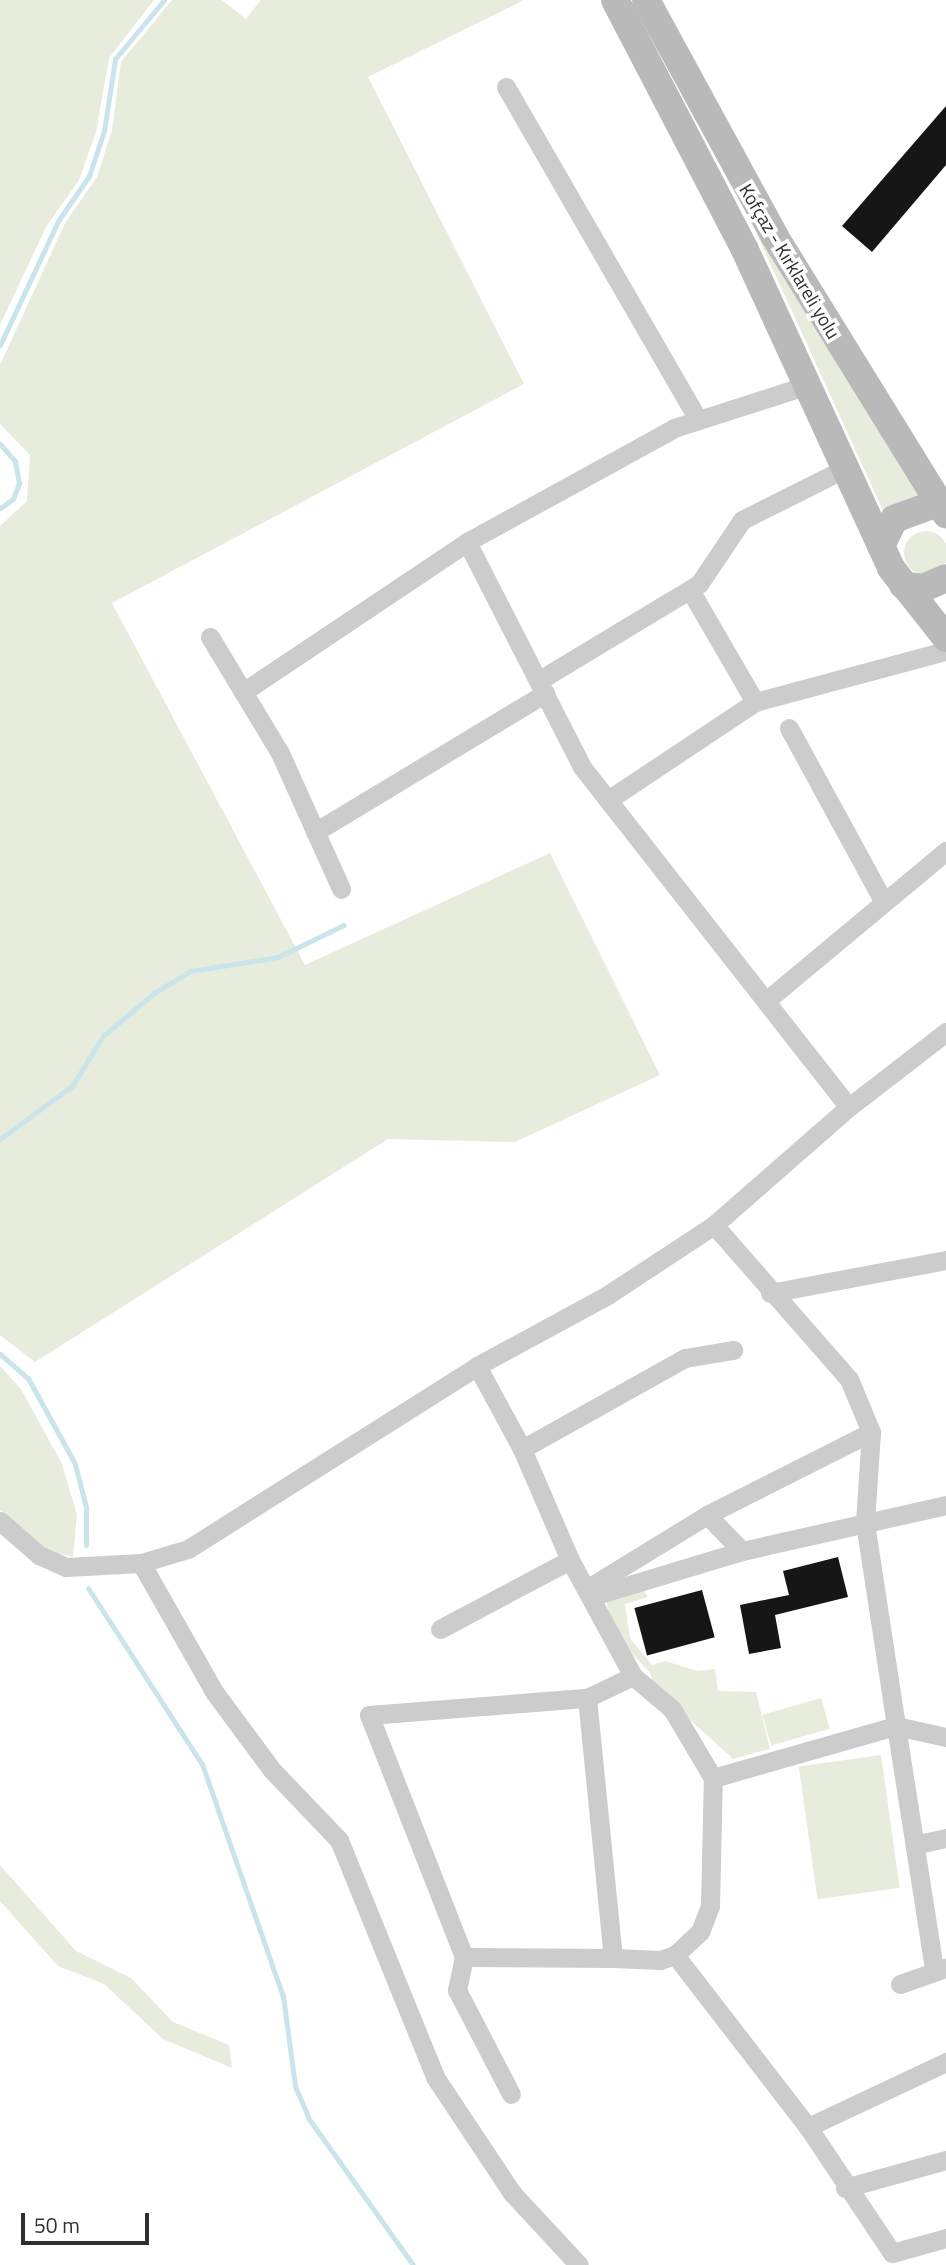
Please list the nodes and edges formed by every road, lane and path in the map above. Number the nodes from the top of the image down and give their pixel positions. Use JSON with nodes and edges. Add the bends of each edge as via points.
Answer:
{"nodes":[{"id":1,"x":615,"y":0,"type":"edge"},
{"id":2,"x":646,"y":0,"type":"edge"},
{"id":3,"x":506,"y":88,"type":"dead end"},
{"id":4,"x":808,"y":385,"type":"junction"},
{"id":5,"x":698,"y":420,"type":"junction"},
{"id":6,"x":846,"y":468,"type":"junction"},
{"id":7,"x":942,"y":509,"type":"edge"},
{"id":8,"x":467,"y":542,"type":"junction"},
{"id":9,"x":892,"y":566,"type":"junction"},
{"id":10,"x":946,"y":578,"type":"edge"},
{"id":11,"x":690,"y":590,"type":"junction"},
{"id":12,"x":210,"y":637,"type":"dead end"},
{"id":13,"x":946,"y":638,"type":"edge"},
{"id":14,"x":946,"y":651,"type":"edge"},
{"id":15,"x":541,"y":687,"type":"junction"},
{"id":16,"x":243,"y":692,"type":"junction"},
{"id":17,"x":755,"y":702,"type":"junction"},
{"id":18,"x":789,"y":728,"type":"dead end"},
{"id":19,"x":608,"y":800,"type":"junction"},
{"id":20,"x":315,"y":832,"type":"junction"},
{"id":21,"x":946,"y":851,"type":"edge"},
{"id":22,"x":341,"y":889,"type":"dead end"},
{"id":23,"x":884,"y":902,"type":"junction"},
{"id":24,"x":767,"y":1000,"type":"junction"},
{"id":25,"x":946,"y":1031,"type":"edge"},
{"id":26,"x":849,"y":1107,"type":"junction"},
{"id":27,"x":714,"y":1225,"type":"junction"},
{"id":28,"x":946,"y":1260,"type":"edge"},
{"id":29,"x":770,"y":1293,"type":"junction"},
{"id":30,"x":733,"y":1350,"type":"dead end"},
{"id":31,"x":477,"y":1366,"type":"junction"},
{"id":32,"x":871,"y":1432,"type":"junction"},
{"id":33,"x":522,"y":1449,"type":"junction"},
{"id":34,"x":946,"y":1505,"type":"edge"},
{"id":35,"x":707,"y":1515,"type":"junction"},
{"id":36,"x":0,"y":1521,"type":"edge"},
{"id":37,"x":865,"y":1523,"type":"junction"},
{"id":38,"x":742,"y":1551,"type":"junction"},
{"id":39,"x":570,"y":1560,"type":"junction"},
{"id":40,"x":141,"y":1563,"type":"junction"},
{"id":41,"x":591,"y":1592,"type":"junction"},
{"id":42,"x":440,"y":1629,"type":"dead end"},
{"id":43,"x":633,"y":1675,"type":"junction"},
{"id":44,"x":587,"y":1698,"type":"junction"},
{"id":45,"x":896,"y":1727,"type":"junction"},
{"id":46,"x":946,"y":1737,"type":"edge"},
{"id":47,"x":713,"y":1779,"type":"junction"},
{"id":48,"x":946,"y":1839,"type":"edge"},
{"id":49,"x":918,"y":1844,"type":"junction"},
{"id":50,"x":675,"y":1955,"type":"junction"},
{"id":51,"x":464,"y":1957,"type":"junction"},
{"id":52,"x":613,"y":1958,"type":"junction"},
{"id":53,"x":940,"y":1968,"type":"edge"},
{"id":54,"x":900,"y":1984,"type":"dead end"},
{"id":55,"x":946,"y":2062,"type":"edge"},
{"id":56,"x":511,"y":2094,"type":"dead end"},
{"id":57,"x":807,"y":2127,"type":"junction"},
{"id":58,"x":946,"y":2160,"type":"edge"},
{"id":59,"x":845,"y":2188,"type":"junction"},
{"id":60,"x":946,"y":2238,"type":"edge"},
{"id":61,"x":897,"y":2259,"type":"edge"},
{"id":62,"x":579,"y":2265,"type":"edge"}],
"edges":[{"from":1,"to":4,"type":"main road"},
{"from":2,"to":7,"type":"main road","name":"Kofçaz - Kırklareli yolu","via":[[775,237]]},
{"from":3,"to":5,"type":"street"},
{"from":4,"to":5,"type":"street"},
{"from":4,"to":6,"type":"main road"},
{"from":5,"to":8,"type":"street","via":[[674,428]]},
{"from":6,"to":9,"type":"main road"},
{"from":6,"to":11,"type":"street","via":[[742,520]]},
{"from":7,"to":9,"type":"main road","via":[[894,519]]},
{"from":8,"to":15,"type":"street"},
{"from":8,"to":16,"type":"street"},
{"from":9,"to":10,"type":"main road","via":[[923,588]]},
{"from":9,"to":13,"type":"main road"},
{"from":11,"to":15,"type":"street"},
{"from":11,"to":17,"type":"street"},
{"from":12,"to":16,"type":"street"},
{"from":14,"to":17,"type":"street"},
{"from":15,"to":19,"type":"street","via":[[582,768]]},
{"from":15,"to":20,"type":"street"},
{"from":16,"to":20,"type":"street","via":[[280,753]]},
{"from":17,"to":19,"type":"street"},
{"from":18,"to":23,"type":"street"},
{"from":19,"to":24,"type":"street"},
{"from":20,"to":22,"type":"street"},
{"from":21,"to":23,"type":"street"},
{"from":23,"to":24,"type":"street"},
{"from":24,"to":26,"type":"street"},
{"from":25,"to":26,"type":"street"},
{"from":26,"to":27,"type":"street"},
{"from":27,"to":29,"type":"street"},
{"from":27,"to":31,"type":"street","via":[[606,1296]]},
{"from":28,"to":29,"type":"street"},
{"from":29,"to":32,"type":"street","via":[[849,1379]]},
{"from":30,"to":33,"type":"street","via":[[685,1358]]},
{"from":31,"to":33,"type":"street"},
{"from":31,"to":40,"type":"street","via":[[239,1521],[188,1549]]},
{"from":32,"to":35,"type":"street"},
{"from":32,"to":37,"type":"street"},
{"from":33,"to":39,"type":"street"},
{"from":34,"to":37,"type":"street"},
{"from":35,"to":38,"type":"street"},
{"from":35,"to":41,"type":"street"},
{"from":36,"to":40,"type":"street","via":[[39,1555],[66,1567]]},
{"from":37,"to":38,"type":"street"},
{"from":37,"to":45,"type":"street"},
{"from":38,"to":41,"type":"street"},
{"from":39,"to":41,"type":"street"},
{"from":39,"to":42,"type":"street"},
{"from":40,"to":62,"type":"street","via":[[215,1693],[272,1770],[339,1840],[435,2077],[512,2193]]},
{"from":41,"to":43,"type":"street"},
{"from":43,"to":44,"type":"street"},
{"from":43,"to":47,"type":"street","via":[[672,1709]]},
{"from":44,"to":51,"type":"street","via":[[369,1715]]},
{"from":44,"to":52,"type":"street"},
{"from":45,"to":46,"type":"street"},
{"from":45,"to":47,"type":"street"},
{"from":45,"to":49,"type":"street"},
{"from":47,"to":50,"type":"street","via":[[710,1906],[700,1932]]},
{"from":48,"to":49,"type":"street"},
{"from":49,"to":53,"type":"street"},
{"from":50,"to":52,"type":"street","via":[[660,1960]]},
{"from":50,"to":57,"type":"street"},
{"from":51,"to":52,"type":"street"},
{"from":51,"to":56,"type":"street","via":[[457,1990]]},
{"from":53,"to":54,"type":"street"},
{"from":55,"to":57,"type":"street"},
{"from":57,"to":59,"type":"street"},
{"from":58,"to":59,"type":"street"},
{"from":59,"to":61,"type":"street"},
{"from":60,"to":61,"type":"street"}]}
